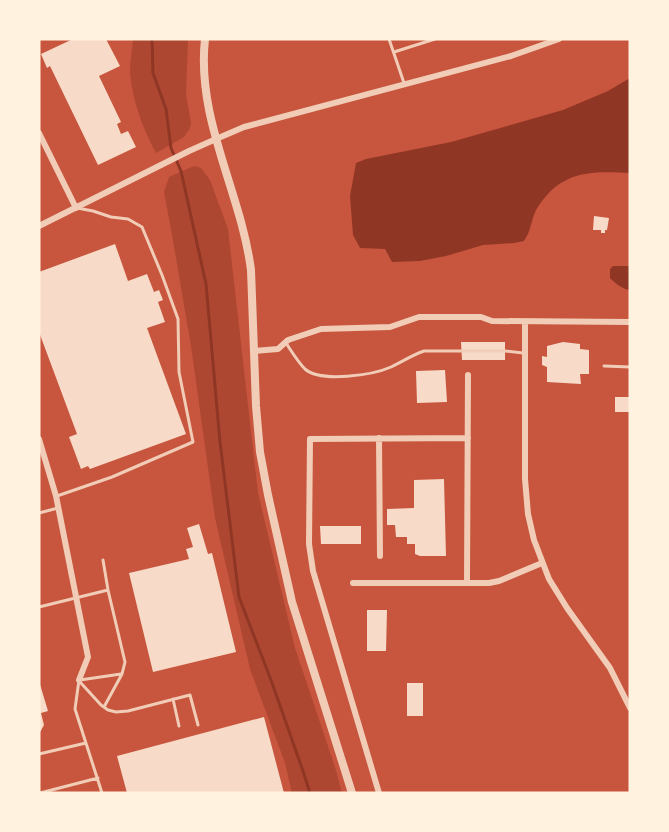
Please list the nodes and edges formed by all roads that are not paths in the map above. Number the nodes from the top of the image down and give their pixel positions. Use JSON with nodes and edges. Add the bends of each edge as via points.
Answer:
{"nodes":[{"id":1,"x":205,"y":39,"type":"edge"},
{"id":2,"x":389,"y":39,"type":"edge"},
{"id":3,"x":435,"y":39,"type":"edge"},
{"id":4,"x":559,"y":39,"type":"edge"},
{"id":5,"x":394,"y":52,"type":"junction"},
{"id":6,"x":404,"y":85,"type":"junction"},
{"id":7,"x":39,"y":133,"type":"edge"},
{"id":8,"x":216,"y":139,"type":"junction"},
{"id":9,"x":76,"y":208,"type":"junction"},
{"id":10,"x":39,"y":226,"type":"edge"},
{"id":11,"x":525,"y":322,"type":"junction"},
{"id":12,"x":630,"y":322,"type":"edge"},
{"id":13,"x":285,"y":342,"type":"junction"},
{"id":14,"x":253,"y":351,"type":"junction"},
{"id":15,"x":525,"y":353,"type":"junction"},
{"id":16,"x":603,"y":366,"type":"dead end"},
{"id":17,"x":630,"y":366,"type":"edge"},
{"id":18,"x":468,"y":375,"type":"dead end"},
{"id":19,"x":379,"y":438,"type":"junction"},
{"id":20,"x":468,"y":438,"type":"junction"},
{"id":21,"x":39,"y":439,"type":"edge"},
{"id":22,"x":41,"y":453,"type":"edge"},
{"id":23,"x":56,"y":496,"type":"junction"},
{"id":24,"x":58,"y":508,"type":"junction"},
{"id":25,"x":39,"y":513,"type":"edge"},
{"id":26,"x":380,"y":556,"type":"dead end"},
{"id":27,"x":103,"y":560,"type":"dead end"},
{"id":28,"x":542,"y":563,"type":"junction"},
{"id":29,"x":353,"y":583,"type":"dead end"},
{"id":30,"x":467,"y":583,"type":"junction"},
{"id":31,"x":108,"y":590,"type":"junction"},
{"id":32,"x":76,"y":598,"type":"junction"},
{"id":33,"x":39,"y":607,"type":"edge"},
{"id":34,"x":122,"y":674,"type":"junction"},
{"id":35,"x":79,"y":680,"type":"junction"},
{"id":36,"x":173,"y":699,"type":"junction"},
{"id":37,"x":104,"y":707,"type":"junction"},
{"id":38,"x":630,"y":708,"type":"edge"},
{"id":39,"x":198,"y":725,"type":"dead end"},
{"id":40,"x":179,"y":726,"type":"dead end"},
{"id":41,"x":86,"y":743,"type":"junction"},
{"id":42,"x":39,"y":754,"type":"edge"},
{"id":43,"x":98,"y":778,"type":"junction"},
{"id":44,"x":40,"y":793,"type":"edge"},
{"id":45,"x":102,"y":793,"type":"edge"},
{"id":46,"x":352,"y":793,"type":"edge"},
{"id":47,"x":380,"y":793,"type":"edge"}],
"edges":[{"from":1,"to":8,"type":"street","via":[[206,89]]},
{"from":2,"to":5,"type":"lane"},
{"from":3,"to":5,"type":"lane"},
{"from":4,"to":6,"type":"street"},
{"from":5,"to":6,"type":"lane"},
{"from":6,"to":8,"type":"street"},
{"from":7,"to":9,"type":"street"},
{"from":8,"to":9,"type":"street"},
{"from":8,"to":14,"type":"street","via":[[249,251]]},
{"from":9,"to":10,"type":"street"},
{"from":9,"to":23,"type":"lane","via":[[128,219],[142,227],[177,319],[179,372],[193,442]]},
{"from":11,"to":12,"type":"street"},
{"from":11,"to":13,"type":"street","via":[[419,317],[390,327],[321,329]]},
{"from":11,"to":15,"type":"street"},
{"from":13,"to":14,"type":"street","via":[[278,349]]},
{"from":13,"to":15,"type":"lane","via":[[307,371],[329,377],[388,369],[424,351]]},
{"from":14,"to":46,"type":"street","via":[[260,452],[285,576]]},
{"from":15,"to":28,"type":"street","via":[[526,500]]},
{"from":16,"to":17,"type":"lane"},
{"from":18,"to":20,"type":"street"},
{"from":19,"to":20,"type":"street"},
{"from":19,"to":26,"type":"street"},
{"from":19,"to":47,"type":"street","via":[[310,439],[309,544],[313,571]]},
{"from":20,"to":30,"type":"street"},
{"from":21,"to":22,"type":"street"},
{"from":22,"to":23,"type":"street"},
{"from":23,"to":24,"type":"street"},
{"from":24,"to":25,"type":"lane"},
{"from":24,"to":32,"type":"street"},
{"from":27,"to":31,"type":"lane"},
{"from":28,"to":30,"type":"street","via":[[498,581]]},
{"from":28,"to":38,"type":"street","via":[[567,608],[610,668]]},
{"from":29,"to":30,"type":"street"},
{"from":31,"to":32,"type":"lane"},
{"from":31,"to":34,"type":"lane","via":[[125,662]]},
{"from":32,"to":33,"type":"lane"},
{"from":32,"to":35,"type":"street","via":[[88,657]]},
{"from":34,"to":35,"type":"lane"},
{"from":34,"to":37,"type":"lane"},
{"from":35,"to":37,"type":"lane"},
{"from":35,"to":41,"type":"lane","via":[[75,709]]},
{"from":36,"to":37,"type":"lane","via":[[128,711]]},
{"from":36,"to":39,"type":"lane","via":[[190,695]]},
{"from":36,"to":40,"type":"lane"},
{"from":41,"to":42,"type":"lane"},
{"from":41,"to":43,"type":"lane"},
{"from":43,"to":44,"type":"lane"},
{"from":43,"to":45,"type":"lane"}]}
